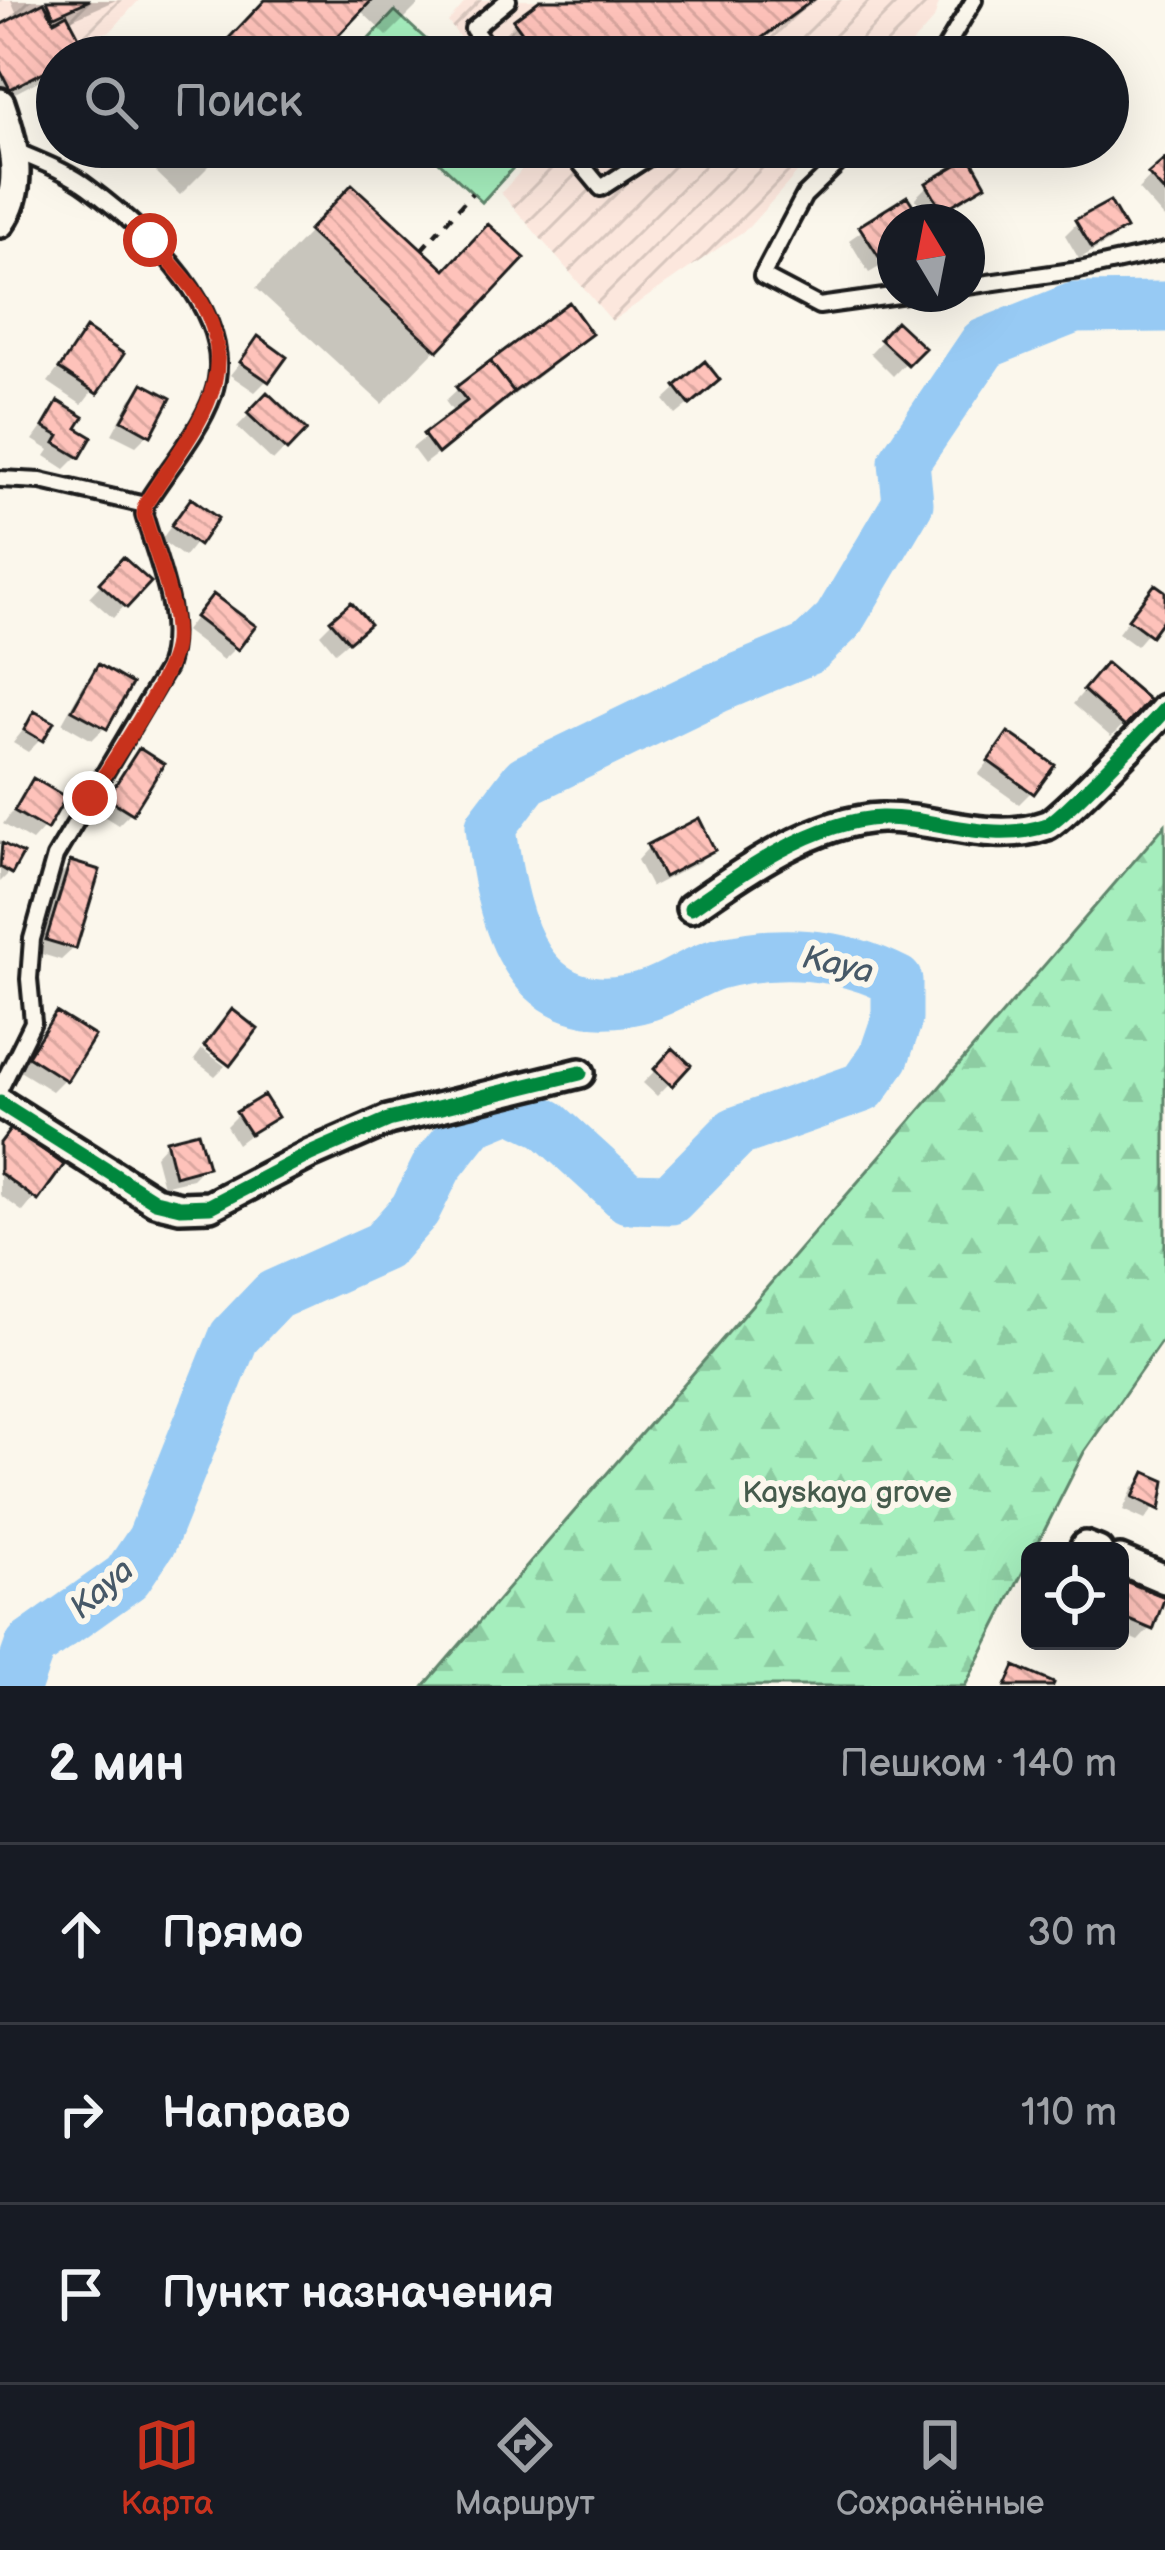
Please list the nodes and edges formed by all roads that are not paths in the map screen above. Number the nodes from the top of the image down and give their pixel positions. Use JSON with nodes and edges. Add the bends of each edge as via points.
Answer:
{"nodes":[{"id":1,"x":508,"y":0,"type":"edge"},
{"id":2,"x":974,"y":0,"type":"edge"},
{"id":3,"x":478,"y":36,"type":"edge"},
{"id":4,"x":953,"y":36,"type":"edge"},
{"id":5,"x":0,"y":103,"type":"edge"},
{"id":6,"x":14,"y":150,"type":"junction"},
{"id":7,"x":36,"y":161,"type":"edge"},
{"id":8,"x":52,"y":168,"type":"edge"},
{"id":9,"x":585,"y":168,"type":"edge"},
{"id":10,"x":632,"y":168,"type":"edge"},
{"id":11,"x":833,"y":168,"type":"edge"},
{"id":12,"x":0,"y":223,"type":"edge"},
{"id":13,"x":1165,"y":250,"type":"edge"},
{"id":14,"x":985,"y":283,"type":"edge"},
{"id":15,"x":877,"y":298,"type":"edge"},
{"id":16,"x":0,"y":479,"type":"edge"},
{"id":17,"x":145,"y":505,"type":"junction"},
{"id":18,"x":1165,"y":709,"type":"edge"},
{"id":19,"x":691,"y":908,"type":"dead end"},
{"id":20,"x":580,"y":1073,"type":"dead end"},
{"id":21,"x":0,"y":1089,"type":"edge"},
{"id":22,"x":0,"y":1103,"type":"edge"},
{"id":23,"x":1129,"y":1564,"type":"edge"},
{"id":24,"x":1165,"y":1579,"type":"edge"}],
"edges":[{"from":1,"to":3,"type":"lane","via":[[472,29]]},
{"from":2,"to":4,"type":"lane"},
{"from":5,"to":6,"type":"street"},
{"from":6,"to":7,"type":"lane"},
{"from":6,"to":12,"type":"street","via":[[15,183]]},
{"from":8,"to":17,"type":"lane","via":[[85,184],[150,240],[194,291],[217,341],[213,394]]},
{"from":9,"to":10,"type":"lane","via":[[601,188]]},
{"from":11,"to":15,"type":"lane","via":[[804,196],[762,276],[819,306]]},
{"from":13,"to":14,"type":"lane"},
{"from":16,"to":17,"type":"lane"},
{"from":17,"to":21,"type":"lane","via":[[175,643],[55,857],[32,939],[33,1022]]},
{"from":18,"to":19,"type":"street","via":[[1050,824],[1004,833],[880,818],[761,859]]},
{"from":20,"to":22,"type":"street","via":[[388,1120],[210,1206],[155,1201]]},
{"from":23,"to":24,"type":"street"}]}
